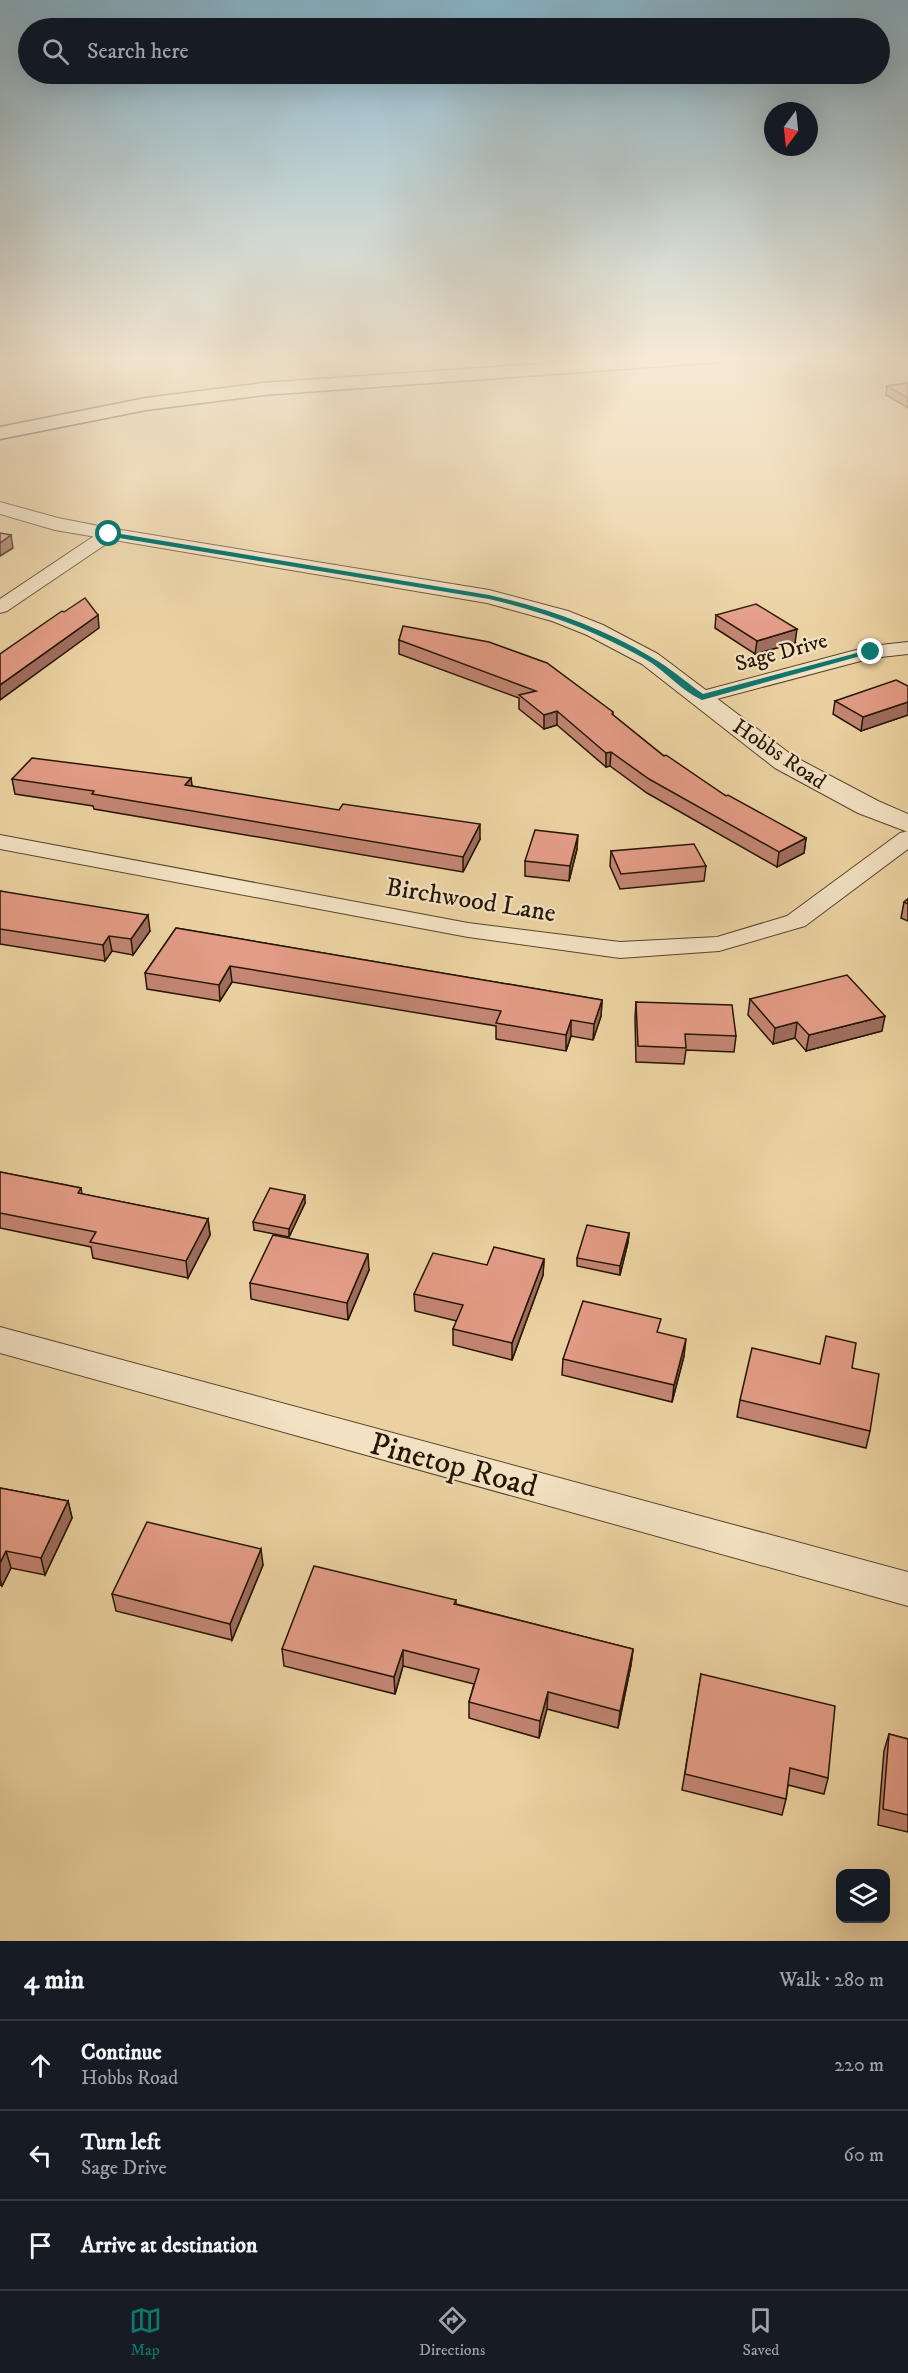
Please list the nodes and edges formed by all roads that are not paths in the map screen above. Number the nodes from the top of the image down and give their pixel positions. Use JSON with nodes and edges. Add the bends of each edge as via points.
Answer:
{"nodes":[{"id":1,"x":0,"y":508,"type":"edge"},
{"id":2,"x":109,"y":534,"type":"junction"},
{"id":3,"x":0,"y":607,"type":"edge"},
{"id":4,"x":908,"y":648,"type":"edge"},
{"id":5,"x":702,"y":697,"type":"junction"},
{"id":6,"x":908,"y":824,"type":"edge"},
{"id":7,"x":908,"y":838,"type":"edge"},
{"id":8,"x":0,"y":842,"type":"edge"},
{"id":9,"x":0,"y":1340,"type":"edge"},
{"id":10,"x":908,"y":1589,"type":"edge"}],
"edges":[{"from":1,"to":2,"type":"street","name":"Hobbs Road"},
{"from":2,"to":3,"type":"street"},
{"from":2,"to":5,"type":"street","name":"Hobbs Road","via":[[529,606],[595,630],[650,659]]},
{"from":4,"to":5,"type":"street","name":"Sage Drive","via":[[871,652]]},
{"from":5,"to":6,"type":"street","name":"Hobbs Road","via":[[784,762]]},
{"from":7,"to":8,"type":"street","name":"Birchwood Lane","via":[[796,921],[719,944],[620,950],[468,930]]},
{"from":9,"to":10,"type":"street","name":"Pinetop Road"}]}
